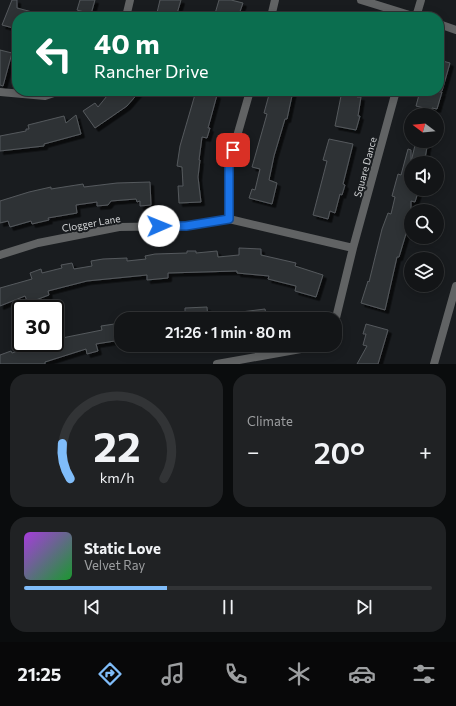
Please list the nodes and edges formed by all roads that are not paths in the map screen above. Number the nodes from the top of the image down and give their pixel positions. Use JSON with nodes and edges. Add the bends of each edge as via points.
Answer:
{"nodes":[{"id":1,"x":130,"y":0,"type":"edge"},
{"id":2,"x":275,"y":0,"type":"edge"},
{"id":3,"x":361,"y":0,"type":"edge"},
{"id":4,"x":421,"y":0,"type":"edge"},
{"id":5,"x":127,"y":12,"type":"edge"},
{"id":6,"x":272,"y":12,"type":"edge"},
{"id":7,"x":400,"y":12,"type":"edge"},
{"id":8,"x":417,"y":12,"type":"edge"},
{"id":9,"x":444,"y":26,"type":"edge"},
{"id":10,"x":456,"y":30,"type":"edge"},
{"id":11,"x":0,"y":92,"type":"edge"},
{"id":12,"x":12,"y":93,"type":"edge"},
{"id":13,"x":249,"y":96,"type":"edge"},
{"id":14,"x":395,"y":96,"type":"edge"},
{"id":15,"x":229,"y":219,"type":"junction"},
{"id":16,"x":353,"y":248,"type":"junction"},
{"id":17,"x":0,"y":255,"type":"edge"},
{"id":18,"x":456,"y":286,"type":"edge"},
{"id":19,"x":337,"y":312,"type":"edge"},
{"id":20,"x":284,"y":352,"type":"edge"},
{"id":21,"x":217,"y":364,"type":"edge"},
{"id":22,"x":434,"y":364,"type":"edge"}],
"edges":[{"from":1,"to":5,"type":"street"},
{"from":2,"to":6,"type":"street"},
{"from":3,"to":7,"type":"street"},
{"from":4,"to":8,"type":"street"},
{"from":9,"to":10,"type":"street"},
{"from":11,"to":12,"type":"street"},
{"from":13,"to":15,"type":"street","via":[[229,164]]},
{"from":14,"to":16,"type":"street","name":"Square Dance"},
{"from":15,"to":16,"type":"street","name":"Clogger Lane"},
{"from":15,"to":17,"type":"street","name":"Clogger Lane","via":[[186,226],[120,227],[38,243]]},
{"from":16,"to":19,"type":"street","name":"Square Dance"},
{"from":18,"to":22,"type":"street"},
{"from":20,"to":21,"type":"street"}]}
